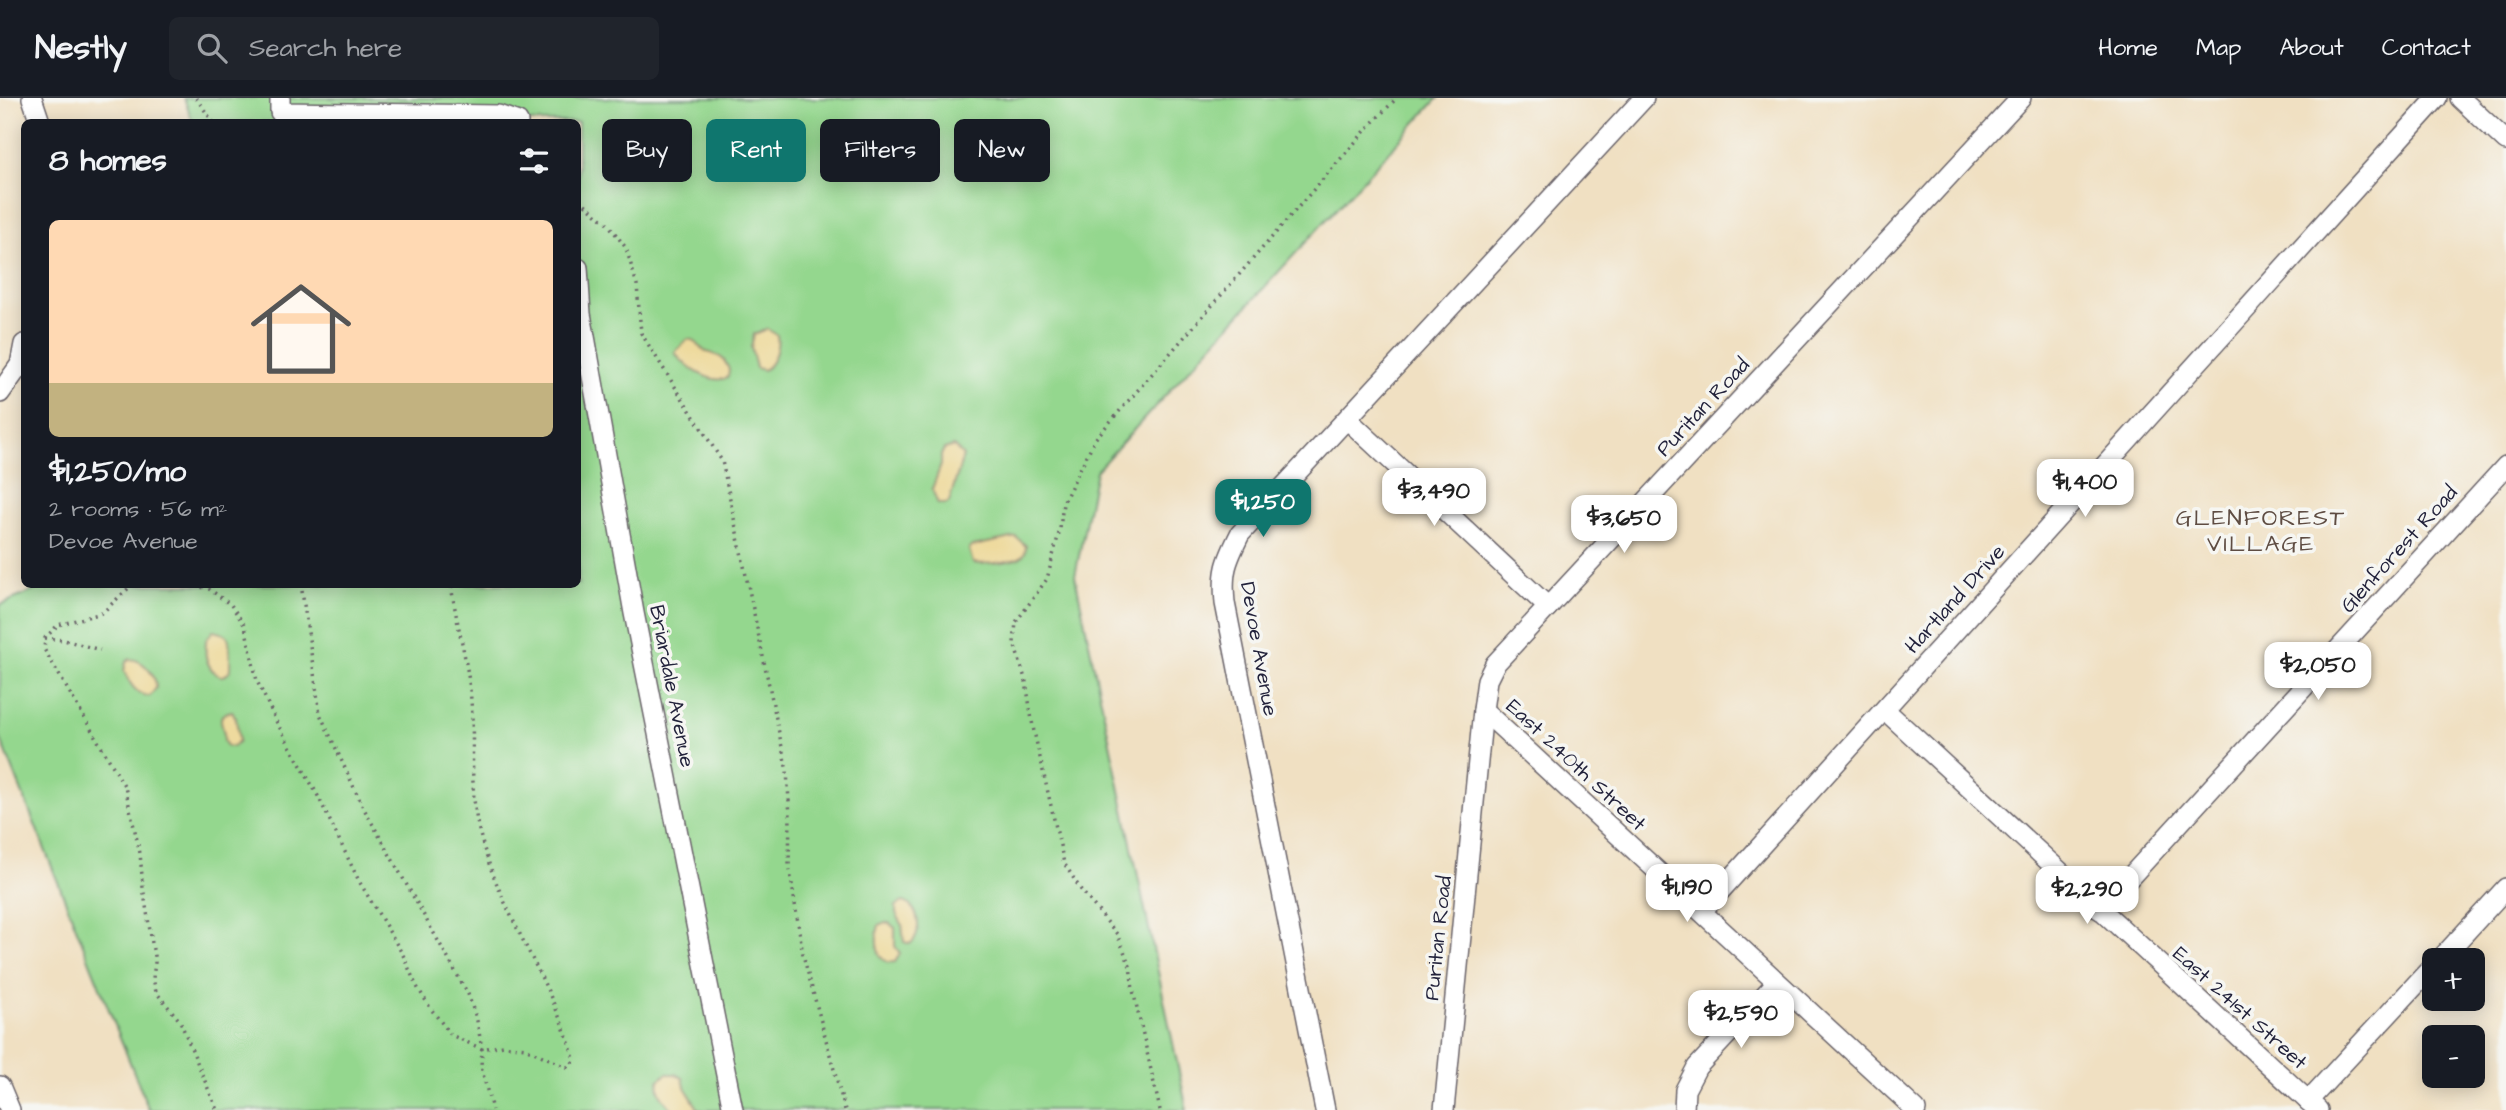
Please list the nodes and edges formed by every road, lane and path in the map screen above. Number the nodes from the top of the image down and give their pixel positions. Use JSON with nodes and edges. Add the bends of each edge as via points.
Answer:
{"nodes":[{"id":1,"x":32,"y":98,"type":"edge"},
{"id":2,"x":196,"y":98,"type":"edge"},
{"id":3,"x":1397,"y":98,"type":"edge"},
{"id":4,"x":1644,"y":98,"type":"edge"},
{"id":5,"x":2021,"y":98,"type":"edge"},
{"id":6,"x":2437,"y":98,"type":"edge"},
{"id":7,"x":2460,"y":98,"type":"edge"},
{"id":8,"x":280,"y":105,"type":"edge"},
{"id":9,"x":340,"y":105,"type":"edge"},
{"id":10,"x":392,"y":106,"type":"edge"},
{"id":11,"x":39,"y":119,"type":"edge"},
{"id":12,"x":211,"y":119,"type":"edge"},
{"id":13,"x":510,"y":119,"type":"edge"},
{"id":14,"x":2506,"y":141,"type":"edge"},
{"id":15,"x":585,"y":204,"type":"dead end"},
{"id":16,"x":581,"y":314,"type":"edge"},
{"id":17,"x":21,"y":367,"type":"edge"},
{"id":18,"x":0,"y":393,"type":"edge"},
{"id":19,"x":1347,"y":419,"type":"junction"},
{"id":20,"x":2506,"y":466,"type":"edge"},
{"id":21,"x":129,"y":588,"type":"edge"},
{"id":22,"x":205,"y":588,"type":"edge"},
{"id":23,"x":303,"y":588,"type":"edge"},
{"id":24,"x":452,"y":588,"type":"edge"},
{"id":25,"x":1548,"y":607,"type":"junction"},
{"id":26,"x":45,"y":638,"type":"junction"},
{"id":27,"x":100,"y":650,"type":"dead end"},
{"id":28,"x":1483,"y":710,"type":"junction"},
{"id":29,"x":1886,"y":711,"type":"junction"},
{"id":30,"x":2506,"y":888,"type":"edge"},
{"id":31,"x":2100,"y":910,"type":"junction"},
{"id":32,"x":1702,"y":911,"type":"junction"},
{"id":33,"x":2451,"y":948,"type":"edge"},
{"id":34,"x":2422,"y":979,"type":"edge"},
{"id":35,"x":1777,"y":982,"type":"junction"},
{"id":36,"x":482,"y":1049,"type":"junction"},
{"id":37,"x":0,"y":1086,"type":"edge"},
{"id":38,"x":2313,"y":1106,"type":"edge"},
{"id":39,"x":9,"y":1110,"type":"edge"},
{"id":40,"x":218,"y":1110,"type":"edge"},
{"id":41,"x":492,"y":1110,"type":"edge"},
{"id":42,"x":733,"y":1110,"type":"edge"},
{"id":43,"x":845,"y":1110,"type":"edge"},
{"id":44,"x":1160,"y":1110,"type":"edge"},
{"id":45,"x":1325,"y":1110,"type":"edge"},
{"id":46,"x":1444,"y":1110,"type":"edge"},
{"id":47,"x":1684,"y":1110,"type":"edge"},
{"id":48,"x":1916,"y":1110,"type":"edge"}],
"edges":[{"from":1,"to":11,"type":"street"},
{"from":2,"to":12,"type":"path"},
{"from":3,"to":44,"type":"path","via":[[1095,439],[1063,503],[1047,579],[1016,622],[1014,643],[1064,863],[1118,933],[1130,966]]},
{"from":4,"to":19,"type":"street","name":"Devoe Avenue"},
{"from":5,"to":25,"type":"street","name":"Puritan Road"},
{"from":6,"to":29,"type":"street","name":"Hartland Drive"},
{"from":7,"to":14,"type":"street"},
{"from":8,"to":9,"type":"street"},
{"from":9,"to":10,"type":"street"},
{"from":10,"to":13,"type":"street"},
{"from":15,"to":43,"type":"path","via":[[626,248],[637,285],[641,333],[722,461],[787,771],[789,865],[803,955]]},
{"from":16,"to":42,"type":"street","name":"Briardale Avenue","via":[[634,613]]},
{"from":17,"to":18,"type":"street"},
{"from":19,"to":25,"type":"street"},
{"from":19,"to":45,"type":"street","name":"Devoe Avenue","via":[[1240,534],[1223,578]]},
{"from":20,"to":31,"type":"street","name":"Glenforest Road"},
{"from":21,"to":26,"type":"path","via":[[102,613],[58,625]]},
{"from":22,"to":36,"type":"path","via":[[231,605],[244,626],[257,681],[277,723],[416,985],[451,1035]]},
{"from":23,"to":36,"type":"path","via":[[320,713],[363,807],[468,994]]},
{"from":24,"to":36,"type":"path","via":[[471,699],[472,781],[480,836],[574,1059],[567,1066],[525,1048],[503,1045]]},
{"from":25,"to":28,"type":"street","name":"Puritan Road","via":[[1495,664],[1487,680]]},
{"from":26,"to":27,"type":"path"},
{"from":26,"to":40,"type":"path","via":[[44,649],[125,787],[140,853],[156,992],[180,1021]]},
{"from":28,"to":32,"type":"street","name":"East 240th Street"},
{"from":28,"to":46,"type":"street","name":"Puritan Road"},
{"from":29,"to":31,"type":"street","name":"East 241st Street"},
{"from":29,"to":32,"type":"street","name":"Hartland Drive"},
{"from":30,"to":33,"type":"street"},
{"from":31,"to":38,"type":"street","name":"East 241st Street"},
{"from":32,"to":35,"type":"street","name":"East 240th Street"},
{"from":34,"to":38,"type":"street"},
{"from":35,"to":47,"type":"street","via":[[1697,1067],[1685,1090]]},
{"from":35,"to":48,"type":"street","name":"East 240th Street"},
{"from":36,"to":41,"type":"path","via":[[481,1066]]},
{"from":37,"to":39,"type":"street"}]}
